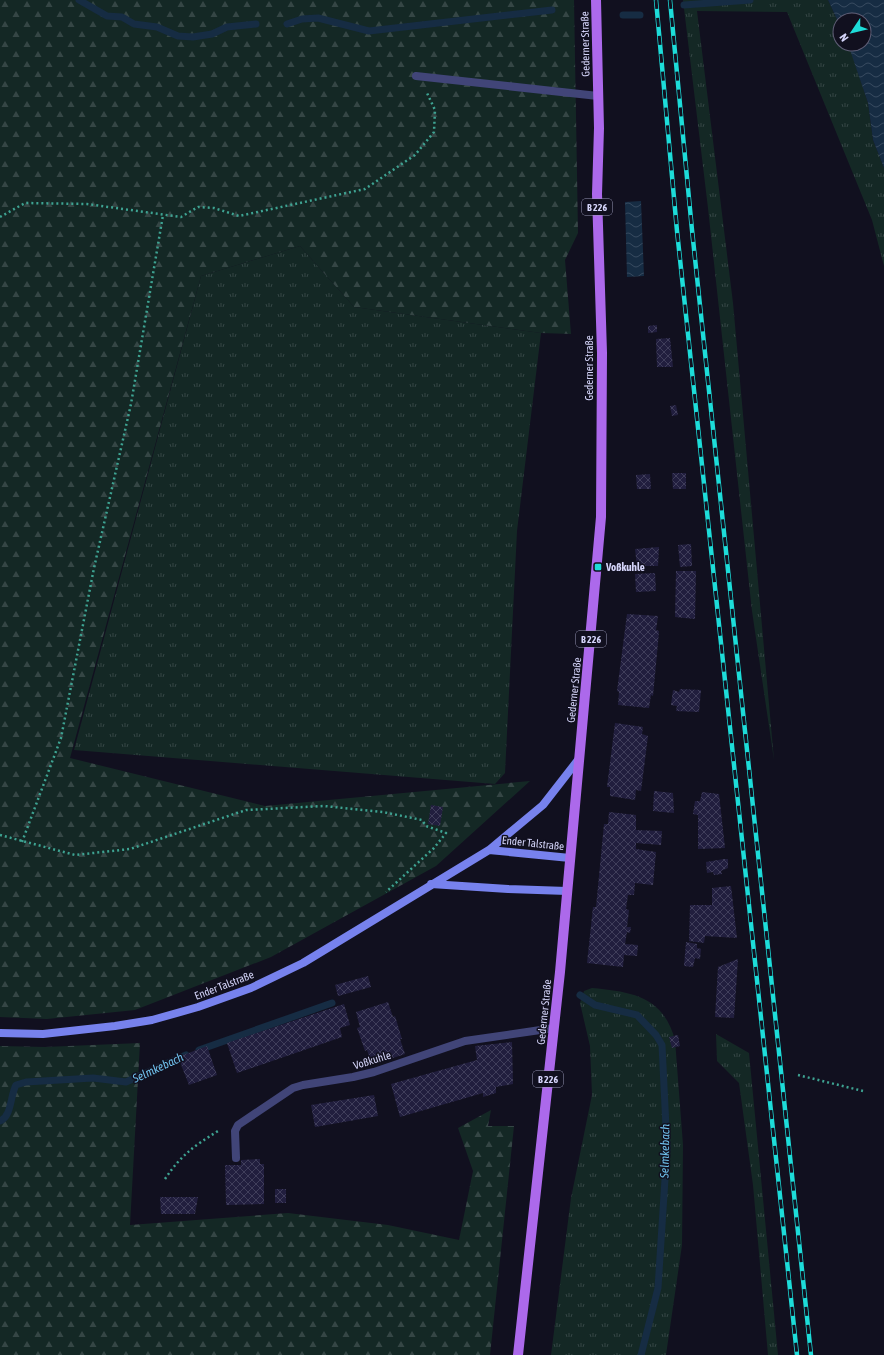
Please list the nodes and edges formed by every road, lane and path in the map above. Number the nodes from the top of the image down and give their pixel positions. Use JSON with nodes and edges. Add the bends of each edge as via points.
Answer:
{"nodes":[{"id":1,"x":596,"y":0,"type":"edge"},
{"id":2,"x":416,"y":76,"type":"joint"},
{"id":3,"x":598,"y":96,"type":"junction"},
{"id":4,"x":163,"y":215,"type":"junction"},
{"id":5,"x":0,"y":217,"type":"edge"},
{"id":6,"x":578,"y":760,"type":"junction"},
{"id":7,"x":0,"y":835,"type":"edge"},
{"id":8,"x":22,"y":842,"type":"junction"},
{"id":9,"x":489,"y":850,"type":"junction"},
{"id":10,"x":570,"y":858,"type":"junction"},
{"id":11,"x":430,"y":884,"type":"junction"},
{"id":12,"x":567,"y":891,"type":"junction"},
{"id":13,"x":384,"y":896,"type":"dead end"},
{"id":14,"x":554,"y":1028,"type":"junction"},
{"id":15,"x":0,"y":1033,"type":"edge"},
{"id":16,"x":798,"y":1075,"type":"dead end"},
{"id":17,"x":863,"y":1091,"type":"dead end"},
{"id":18,"x":238,"y":1125,"type":"junction"},
{"id":19,"x":236,"y":1158,"type":"dead end"},
{"id":20,"x":165,"y":1178,"type":"dead end"},
{"id":21,"x":518,"y":1355,"type":"edge"}],
"edges":[{"from":1,"to":3,"type":"main road","name":"Gederner Straße","number":"B 226"},
{"from":2,"to":3,"type":"street"},
{"from":2,"to":4,"type":"path","via":[[424,86],[435,110],[434,132],[415,155],[365,189],[239,216],[198,206],[181,217]]},
{"from":3,"to":6,"type":"main road","name":"Gederner Straße","number":"B 226","via":[[597,194],[602,353],[601,518]]},
{"from":4,"to":5,"type":"path","via":[[87,204],[25,203]]},
{"from":4,"to":8,"type":"path","via":[[131,404],[94,568],[61,738]]},
{"from":6,"to":9,"type":"main road","via":[[543,805]]},
{"from":6,"to":10,"type":"main road","name":"Gederner Straße","number":"B 226"},
{"from":7,"to":8,"type":"path"},
{"from":8,"to":13,"type":"path","via":[[75,855],[130,849],[246,810],[324,806],[383,812],[422,820],[426,826],[446,833],[434,848],[388,889]]},
{"from":9,"to":10,"type":"main road","name":"Ender Talstraße"},
{"from":9,"to":11,"type":"main road","name":"Ender Talstraße"},
{"from":10,"to":12,"type":"main road","name":"Gederner Straße","number":"B 226"},
{"from":11,"to":12,"type":"main road"},
{"from":11,"to":15,"type":"main road","name":"Ender Talstraße","via":[[303,962],[251,988],[198,1007],[152,1020],[114,1026],[43,1034]]},
{"from":12,"to":14,"type":"main road","name":"Gederner Straße","number":"B 226"},
{"from":14,"to":18,"type":"street","name":"Voßkuhle","via":[[465,1040],[374,1072],[293,1088]]},
{"from":14,"to":21,"type":"main road","name":"Gederner Straße","number":"B 226"},
{"from":16,"to":17,"type":"path"},
{"from":18,"to":19,"type":"street","via":[[235,1131]]},
{"from":18,"to":20,"type":"path","via":[[222,1129],[194,1147],[178,1160]]}]}
